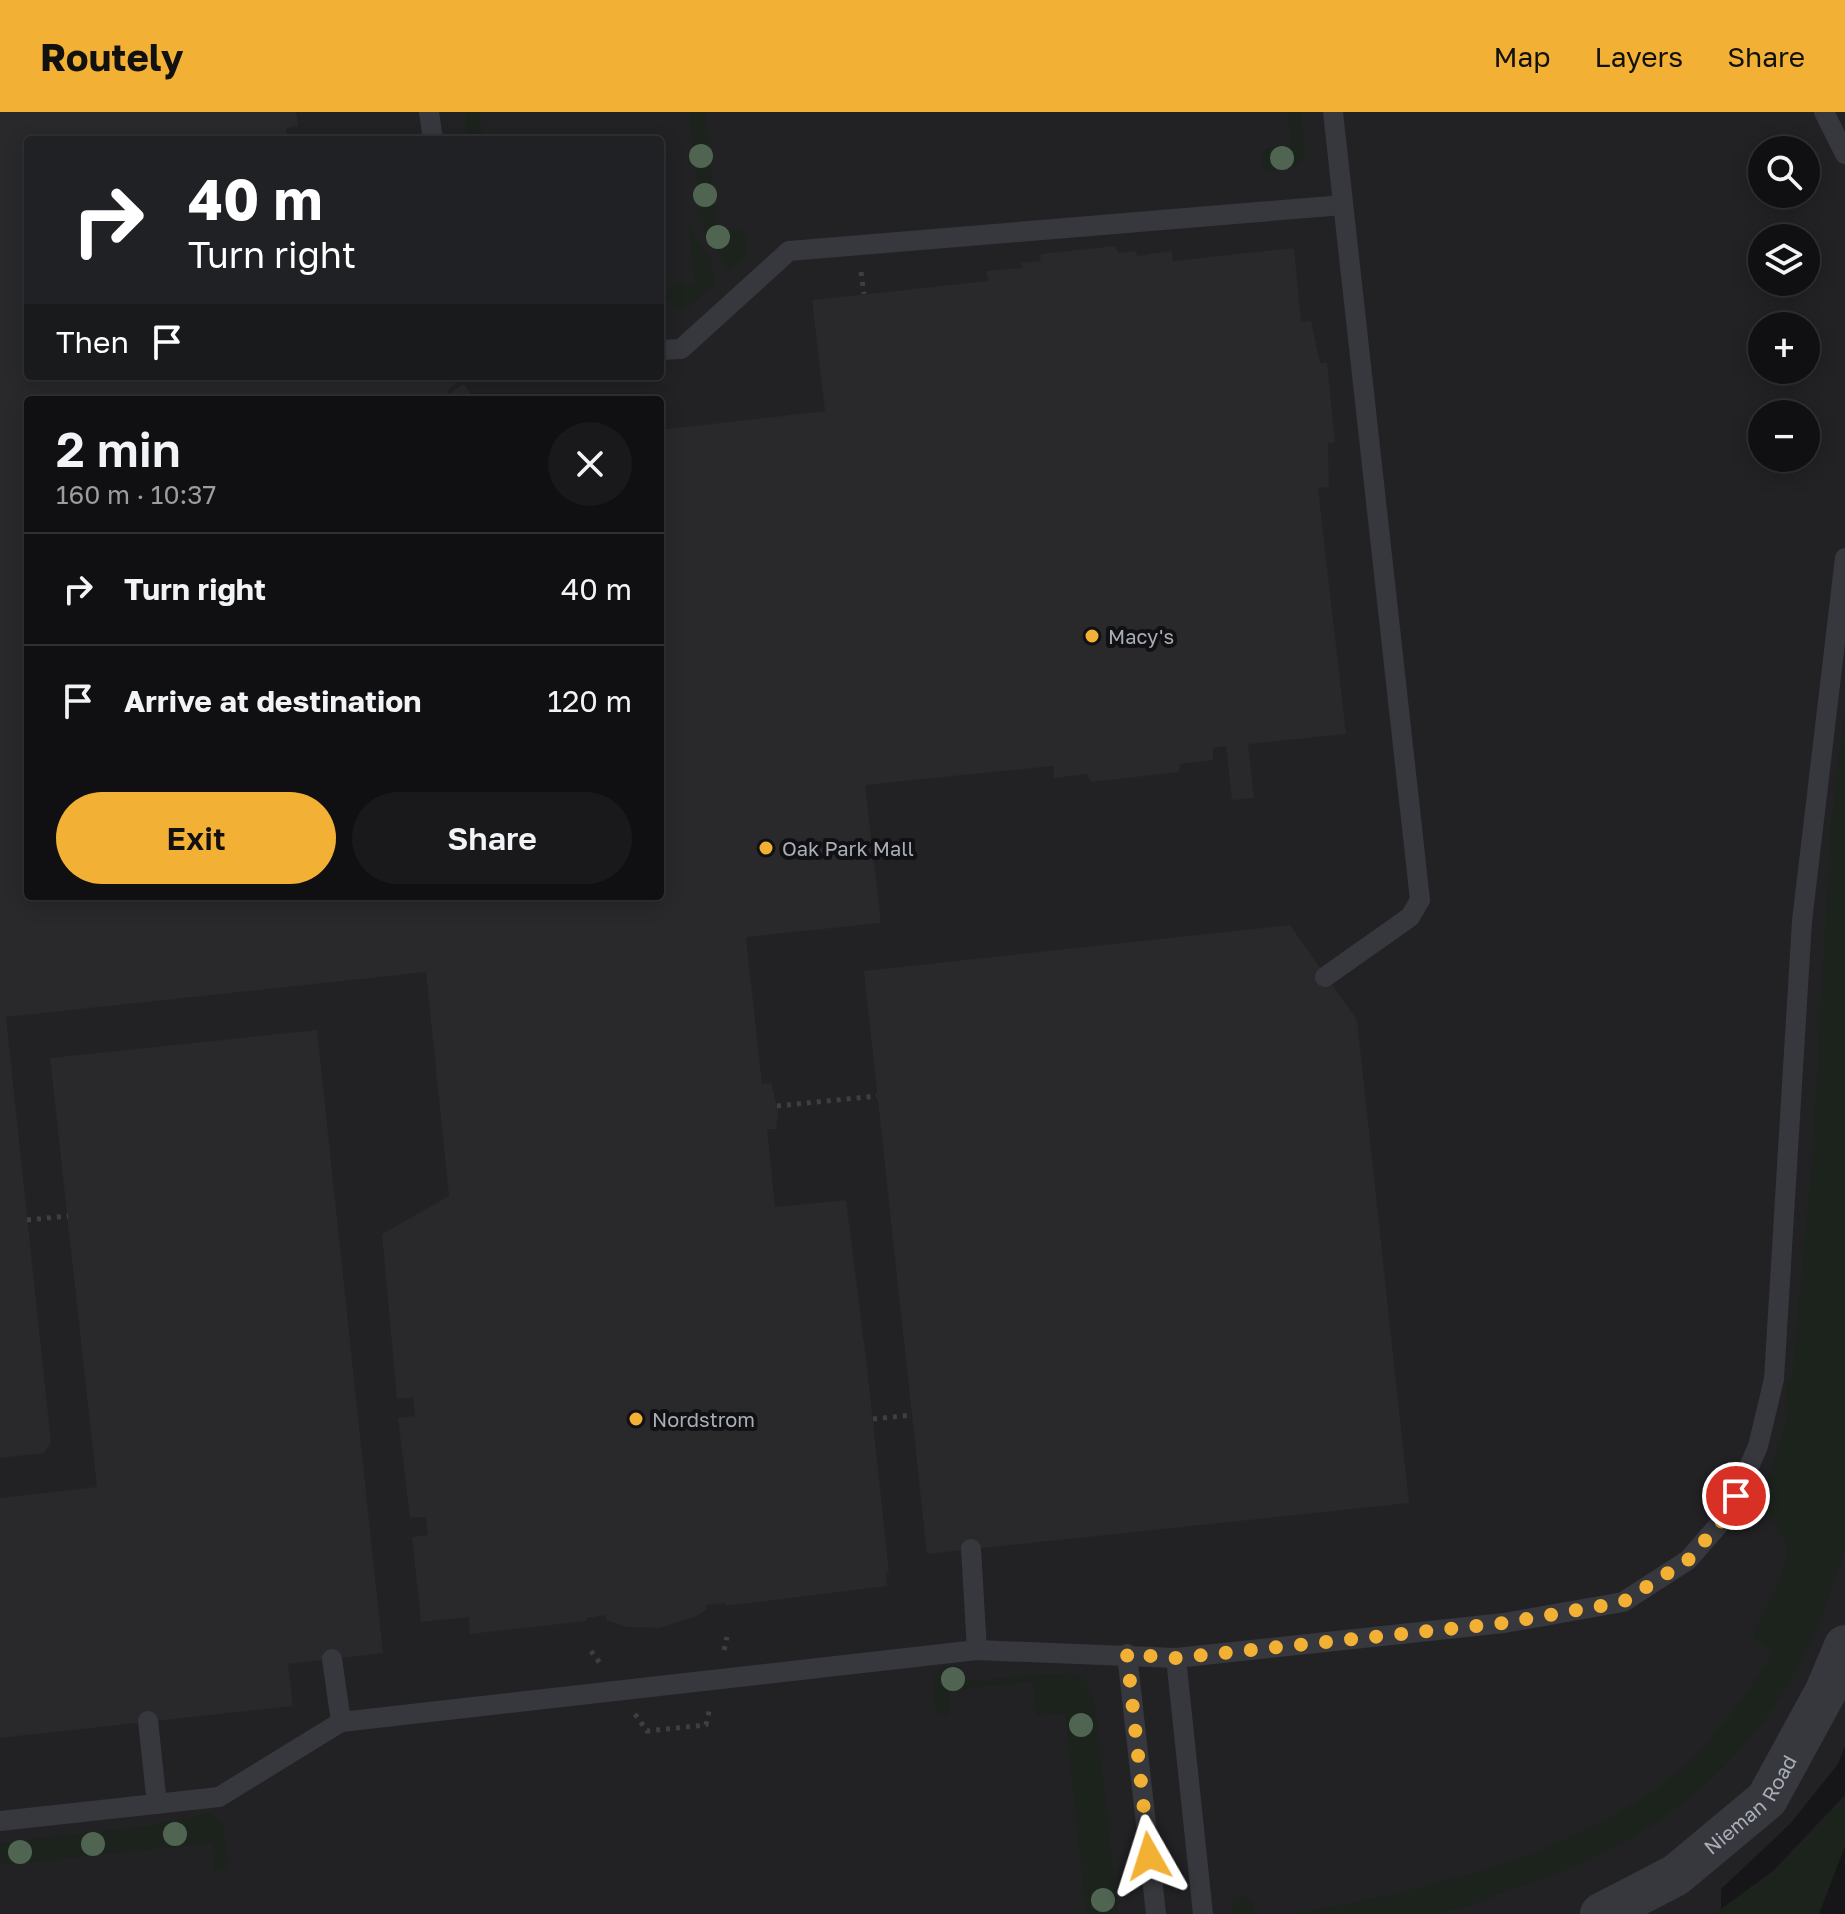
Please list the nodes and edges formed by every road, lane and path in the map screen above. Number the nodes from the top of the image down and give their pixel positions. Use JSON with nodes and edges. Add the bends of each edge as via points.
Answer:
{"nodes":[{"id":1,"x":429,"y":112,"type":"edge"},
{"id":2,"x":1333,"y":112,"type":"edge"},
{"id":3,"x":1824,"y":112,"type":"edge"},
{"id":4,"x":432,"y":136,"type":"edge"},
{"id":5,"x":1845,"y":154,"type":"edge"},
{"id":6,"x":1343,"y":205,"type":"junction"},
{"id":7,"x":861,"y":269,"type":"dead end"},
{"id":8,"x":864,"y":294,"type":"dead end"},
{"id":9,"x":664,"y":350,"type":"edge"},
{"id":10,"x":1845,"y":558,"type":"edge"},
{"id":11,"x":1325,"y":977,"type":"dead end"},
{"id":12,"x":877,"y":1096,"type":"dead end"},
{"id":13,"x":777,"y":1106,"type":"dead end"},
{"id":14,"x":68,"y":1216,"type":"dead end"},
{"id":15,"x":27,"y":1220,"type":"dead end"},
{"id":16,"x":912,"y":1415,"type":"dead end"},
{"id":17,"x":873,"y":1419,"type":"dead end"},
{"id":18,"x":971,"y":1549,"type":"dead end"},
{"id":19,"x":1845,"y":1646,"type":"edge"},
{"id":20,"x":977,"y":1650,"type":"junction"},
{"id":21,"x":1127,"y":1654,"type":"junction"},
{"id":22,"x":1176,"y":1658,"type":"junction"},
{"id":23,"x":332,"y":1659,"type":"dead end"},
{"id":24,"x":1836,"y":1695,"type":"edge"},
{"id":25,"x":148,"y":1721,"type":"dead end"},
{"id":26,"x":341,"y":1722,"type":"junction"},
{"id":27,"x":157,"y":1804,"type":"junction"},
{"id":28,"x":0,"y":1821,"type":"edge"},
{"id":29,"x":1156,"y":1914,"type":"edge"},
{"id":30,"x":1203,"y":1914,"type":"edge"},
{"id":31,"x":1601,"y":1914,"type":"edge"}],
"edges":[{"from":1,"to":4,"type":"lane"},
{"from":2,"to":6,"type":"lane"},
{"from":3,"to":5,"type":"lane"},
{"from":6,"to":9,"type":"lane","via":[[789,251],[681,349]]},
{"from":6,"to":11,"type":"lane","via":[[1420,900],[1410,917]]},
{"from":7,"to":8,"type":"path"},
{"from":10,"to":22,"type":"lane","via":[[1802,921],[1774,1379],[1758,1446],[1729,1513],[1688,1560],[1623,1602],[1504,1623]]},
{"from":12,"to":13,"type":"path"},
{"from":14,"to":15,"type":"path"},
{"from":16,"to":17,"type":"path"},
{"from":18,"to":20,"type":"lane"},
{"from":19,"to":24,"type":"street","name":"Nieman Road"},
{"from":20,"to":21,"type":"lane"},
{"from":20,"to":26,"type":"lane"},
{"from":21,"to":22,"type":"lane"},
{"from":21,"to":29,"type":"lane"},
{"from":22,"to":30,"type":"lane"},
{"from":23,"to":26,"type":"lane"},
{"from":24,"to":31,"type":"street","name":"Nieman Road","via":[[1767,1799],[1676,1875]]},
{"from":25,"to":27,"type":"lane"},
{"from":26,"to":27,"type":"lane","via":[[219,1797]]},
{"from":27,"to":28,"type":"lane"}]}
